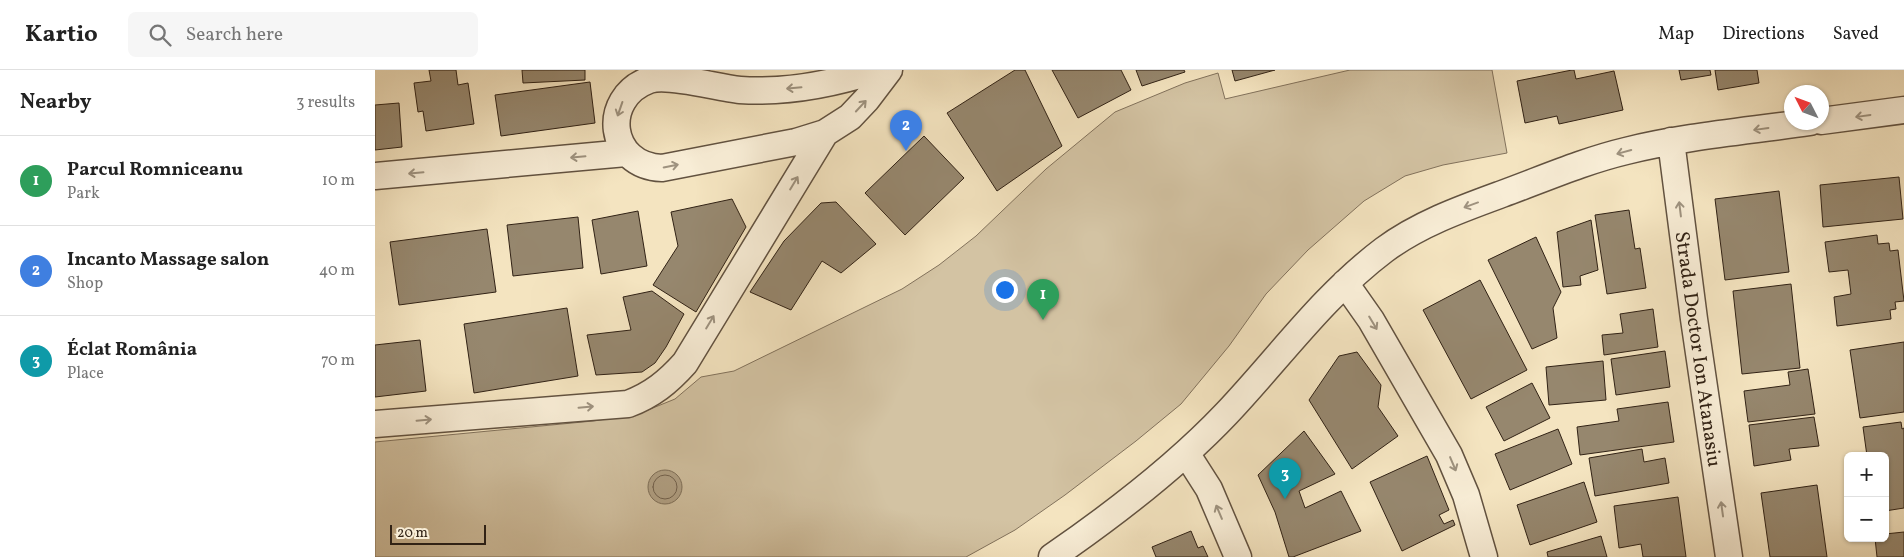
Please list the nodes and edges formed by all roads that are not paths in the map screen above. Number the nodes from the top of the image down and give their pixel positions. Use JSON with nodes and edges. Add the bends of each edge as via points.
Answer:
{"nodes":[{"id":1,"x":876,"y":70,"type":"edge"},
{"id":2,"x":889,"y":70,"type":"edge"},
{"id":3,"x":648,"y":74,"type":"edge"},
{"id":4,"x":1904,"y":110,"type":"edge"},
{"id":5,"x":1829,"y":120,"type":"edge"},
{"id":6,"x":1784,"y":126,"type":"edge"},
{"id":7,"x":825,"y":133,"type":"junction"},
{"id":8,"x":1671,"y":141,"type":"junction"},
{"id":9,"x":627,"y":153,"type":"junction"},
{"id":10,"x":375,"y":176,"type":"edge"},
{"id":11,"x":1345,"y":283,"type":"junction"},
{"id":12,"x":375,"y":424,"type":"edge"},
{"id":13,"x":1186,"y":453,"type":"junction"},
{"id":14,"x":1052,"y":557,"type":"edge"},
{"id":15,"x":1238,"y":557,"type":"edge"},
{"id":16,"x":1484,"y":557,"type":"edge"},
{"id":17,"x":1729,"y":557,"type":"edge"}],
"edges":[{"from":1,"to":3,"type":"street","one_way":true,"via":[[799,87],[742,90]]},
{"from":7,"to":2,"type":"street","one_way":true,"via":[[850,117]]},
{"from":3,"to":9,"type":"street","one_way":true,"via":[[619,106],[617,130]]},
{"from":4,"to":5,"type":"street","one_way":true},
{"from":6,"to":8,"type":"street","one_way":true},
{"from":9,"to":7,"type":"street","one_way":true,"via":[[636,162],[663,168],[796,142]]},
{"from":12,"to":7,"type":"street","one_way":true,"via":[[629,404],[659,389],[685,363]]},
{"from":8,"to":11,"type":"street","one_way":true,"via":[[1588,162],[1457,210],[1419,228],[1385,250]]},
{"from":17,"to":8,"type":"street","name":"Strada Doctor Ion Atanasiu","one_way":true},
{"from":9,"to":10,"type":"street","one_way":true},
{"from":11,"to":13,"type":"street","via":[[1227,413]]},
{"from":11,"to":16,"type":"street","one_way":true,"via":[[1371,320],[1449,455],[1466,494]]},
{"from":13,"to":14,"type":"street","via":[[1117,510]]},
{"from":15,"to":13,"type":"street","one_way":true,"via":[[1209,489]]}]}
